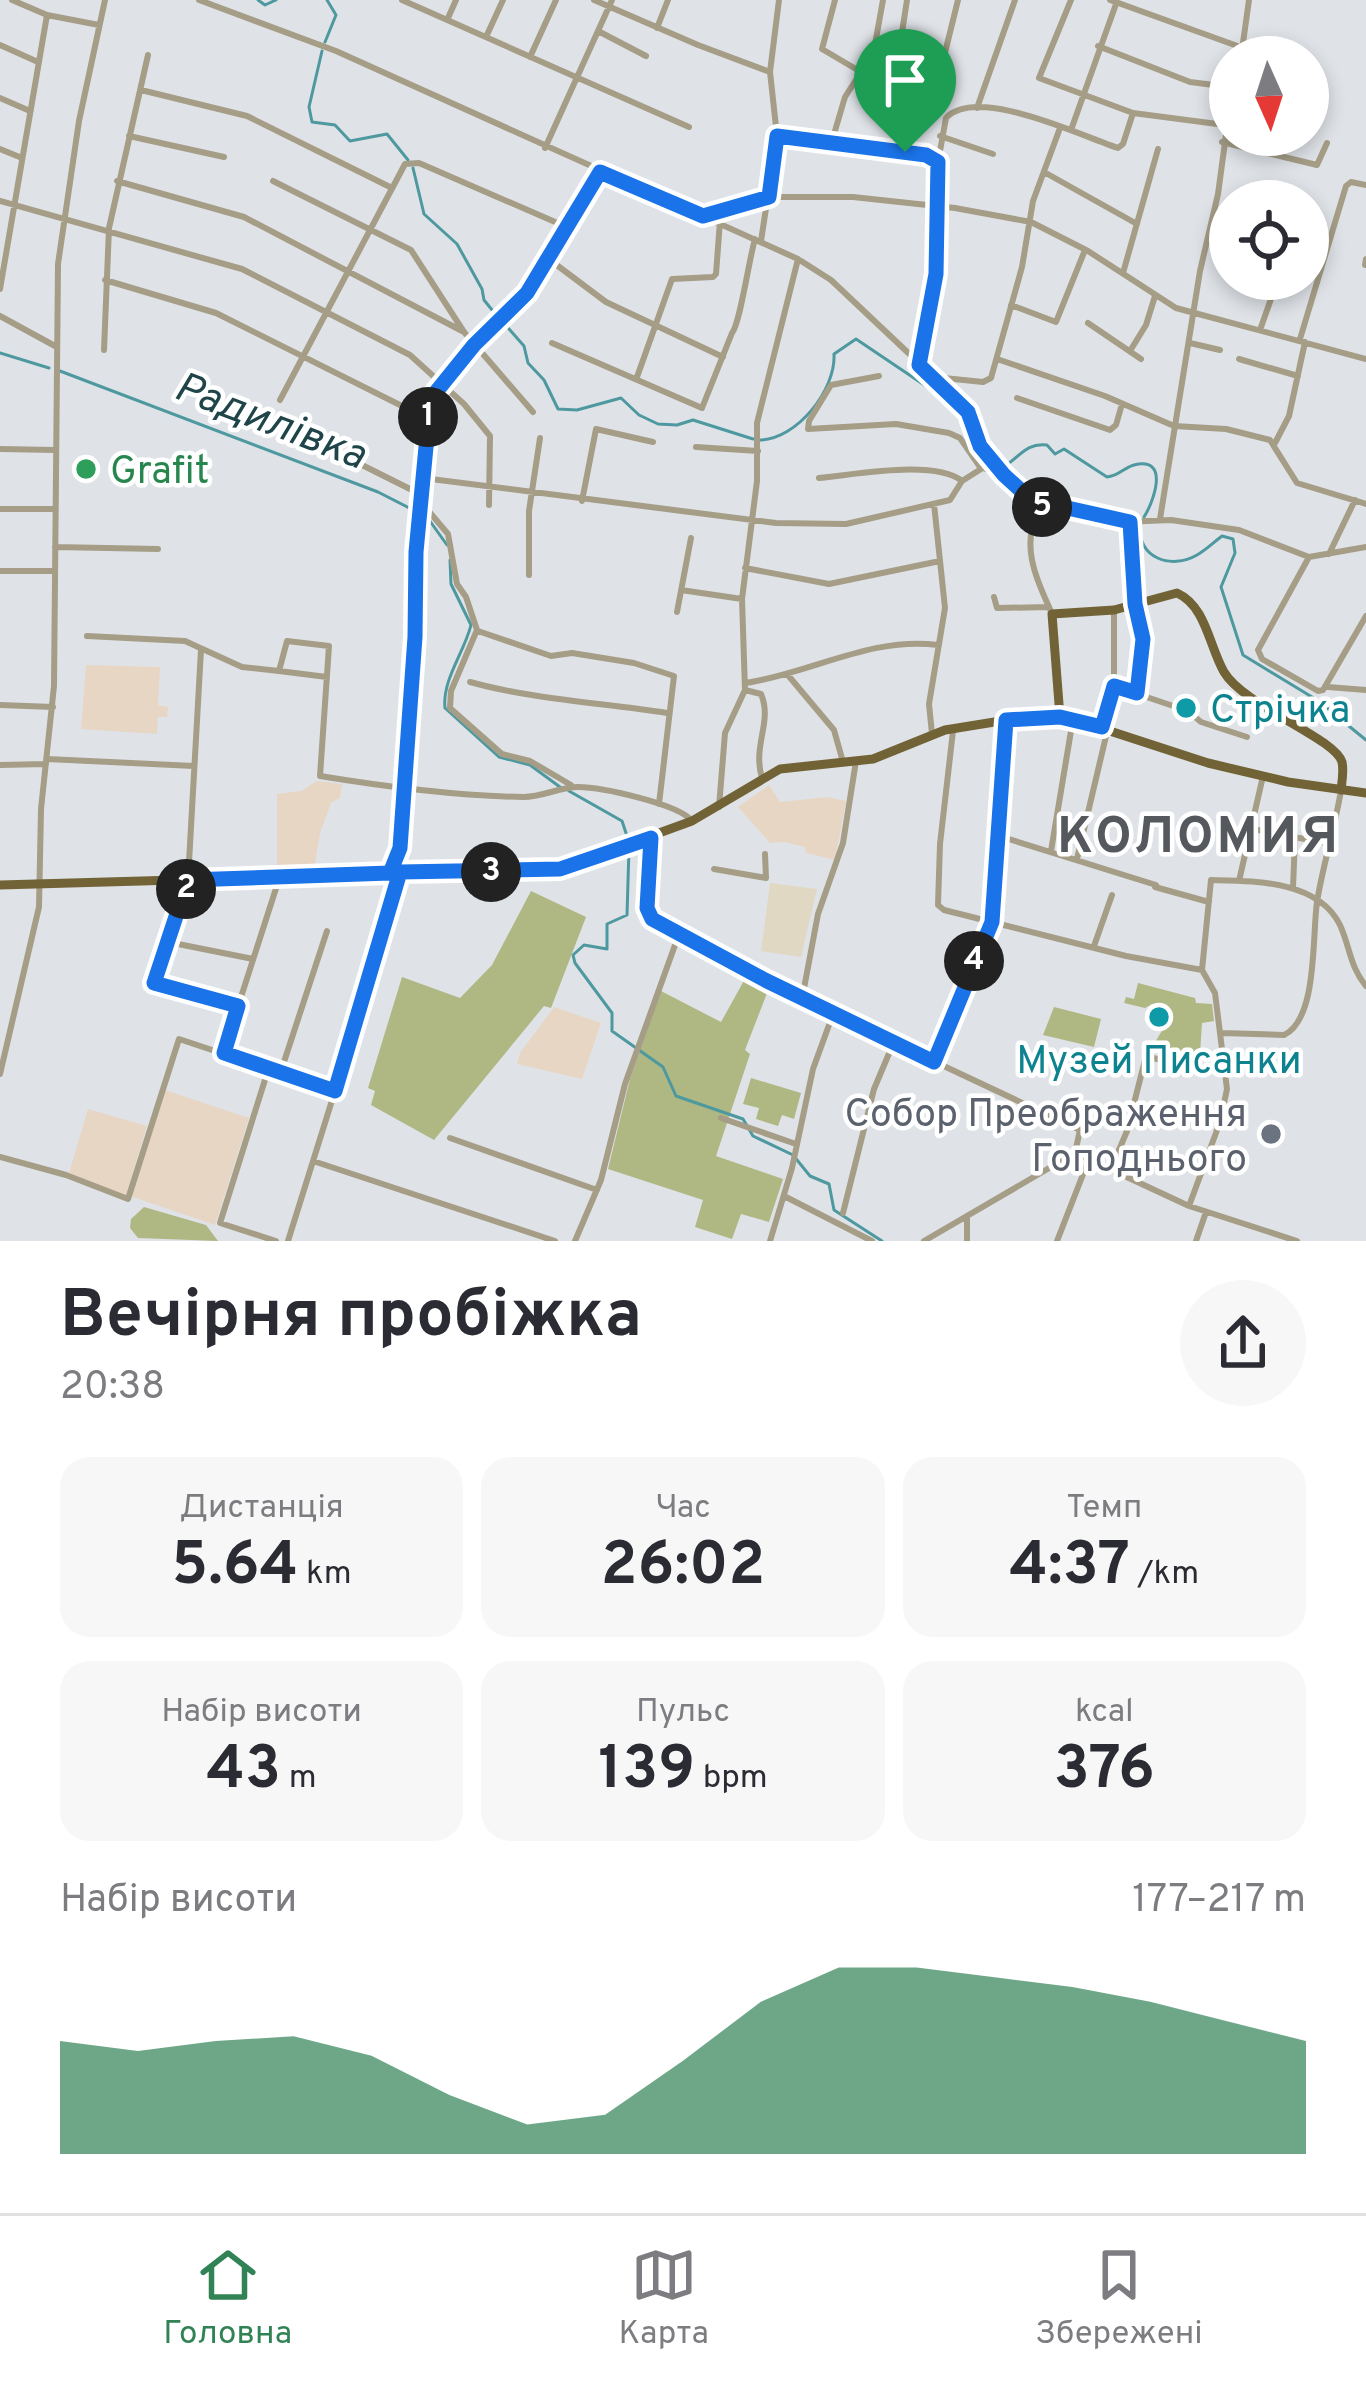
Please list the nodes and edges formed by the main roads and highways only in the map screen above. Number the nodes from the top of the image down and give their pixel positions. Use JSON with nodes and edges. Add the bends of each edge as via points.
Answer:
{"nodes":[{"id":1,"x":1060,"y":717,"type":"junction"},
{"id":2,"x":1341,"y":790,"type":"junction"},
{"id":3,"x":1366,"y":793,"type":"edge"},
{"id":4,"x":0,"y":885,"type":"edge"}],
"edges":[{"from":1,"to":2,"type":"main road","via":[[1219,766]]},
{"from":1,"to":2,"type":"main road","via":[[1051,611],[1114,610],[1183,595],[1228,678],[1334,748]]},
{"from":1,"to":4,"type":"main road","via":[[954,727],[887,755],[791,766],[692,821],[560,869]]},
{"from":2,"to":3,"type":"main road"}]}
